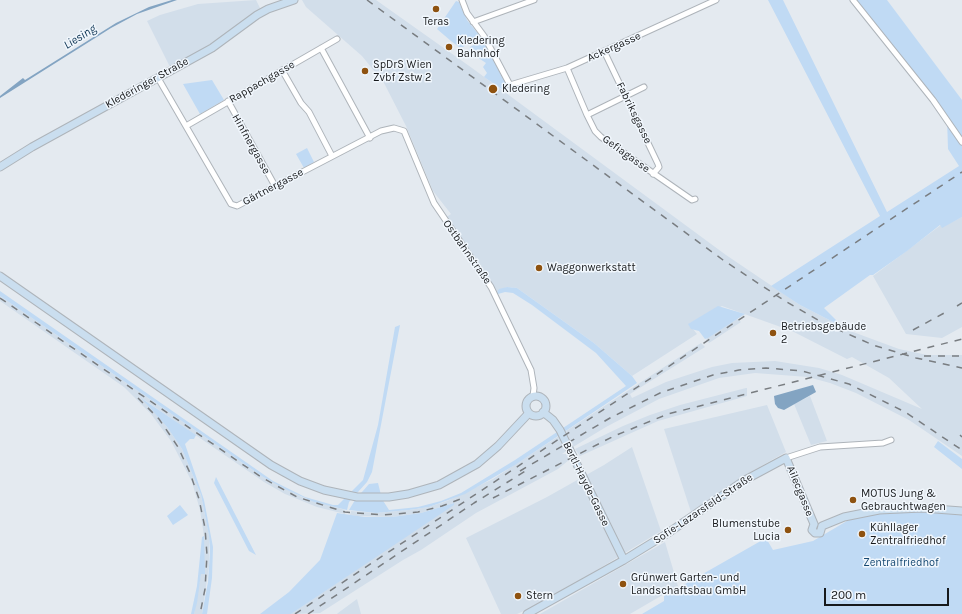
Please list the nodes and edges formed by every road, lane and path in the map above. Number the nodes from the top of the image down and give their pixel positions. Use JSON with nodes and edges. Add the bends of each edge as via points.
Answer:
{"nodes":[{"id":1,"x":294,"y":0,"type":"edge"},
{"id":2,"x":462,"y":0,"type":"edge"},
{"id":3,"x":534,"y":0,"type":"edge"},
{"id":4,"x":716,"y":0,"type":"edge"},
{"id":5,"x":853,"y":0,"type":"edge"},
{"id":6,"x":473,"y":22,"type":"junction"},
{"id":7,"x":337,"y":39,"type":"dead end"},
{"id":8,"x":321,"y":48,"type":"junction"},
{"id":9,"x":604,"y":51,"type":"junction"},
{"id":10,"x":567,"y":68,"type":"junction"},
{"id":11,"x":282,"y":70,"type":"junction"},
{"id":12,"x":158,"y":78,"type":"junction"},
{"id":13,"x":644,"y":87,"type":"dead end"},
{"id":14,"x":625,"y":96,"type":"junction"},
{"id":15,"x":228,"y":101,"type":"junction"},
{"id":16,"x":587,"y":115,"type":"junction"},
{"id":17,"x":186,"y":126,"type":"junction"},
{"id":18,"x":381,"y":131,"type":"joint"},
{"id":19,"x":370,"y":138,"type":"junction"},
{"id":20,"x":962,"y":142,"type":"edge"},
{"id":21,"x":332,"y":156,"type":"junction"},
{"id":22,"x":0,"y":167,"type":"edge"},
{"id":23,"x":653,"y":174,"type":"junction"},
{"id":24,"x":275,"y":186,"type":"junction"},
{"id":25,"x":695,"y":199,"type":"dead end"},
{"id":26,"x":0,"y":276,"type":"edge"},
{"id":27,"x":533,"y":396,"type":"junction"},
{"id":28,"x":543,"y":412,"type":"junction"},
{"id":29,"x":529,"y":413,"type":"junction"},
{"id":30,"x":891,"y":440,"type":"dead end"},
{"id":31,"x":786,"y":458,"type":"junction"},
{"id":32,"x":962,"y":511,"type":"edge"},
{"id":33,"x":624,"y":560,"type":"junction"},
{"id":34,"x":527,"y":614,"type":"edge"}],
"edges":[{"from":1,"to":12,"type":"street","name":"Klederinger Straße","via":[[268,9],[212,48]]},
{"from":2,"to":6,"type":"street"},
{"from":3,"to":6,"type":"street"},
{"from":4,"to":9,"type":"street","name":"Ackergasse"},
{"from":5,"to":20,"type":"street","via":[[947,118]]},
{"from":6,"to":10,"type":"street","name":"Ackergasse","via":[[484,36],[510,85]]},
{"from":7,"to":8,"type":"street","name":"Rappachgasse"},
{"from":8,"to":11,"type":"street","name":"Rappachgasse"},
{"from":8,"to":19,"type":"street"},
{"from":9,"to":10,"type":"street","name":"Ackergasse"},
{"from":9,"to":14,"type":"street","name":"Fabriksgasse"},
{"from":10,"to":16,"type":"street","name":"Gefiagasse"},
{"from":11,"to":15,"type":"street","name":"Rappachgasse"},
{"from":11,"to":21,"type":"street","via":[[301,104],[309,112]]},
{"from":12,"to":17,"type":"street","name":"Gärtnergasse"},
{"from":12,"to":22,"type":"street","name":"Klederinger Straße"},
{"from":13,"to":14,"type":"street"},
{"from":14,"to":16,"type":"street"},
{"from":14,"to":23,"type":"street","name":"Fabriksgasse","via":[[658,164]]},
{"from":15,"to":17,"type":"street","name":"Rappachgasse"},
{"from":15,"to":24,"type":"street","name":"Hinfnergasse"},
{"from":16,"to":23,"type":"street","name":"Gefiagasse","via":[[601,137]]},
{"from":17,"to":24,"type":"street","name":"Gärtnergasse","via":[[231,204],[236,206]]},
{"from":18,"to":19,"type":"street","name":"Gärtnergasse"},
{"from":18,"to":27,"type":"street","name":"Ostbahnstraße","via":[[394,128],[401,129],[406,134],[434,203],[491,287],[531,370]]},
{"from":19,"to":21,"type":"street","name":"Gärtnergasse"},
{"from":21,"to":24,"type":"street","name":"Gärtnergasse"},
{"from":23,"to":25,"type":"street","name":"Gefiagasse","via":[[692,200]]},
{"from":26,"to":29,"type":"street","via":[[271,465],[300,481],[324,490],[356,497],[389,497],[439,485],[477,464]]},
{"from":27,"to":28,"type":"street","via":[[540,396],[544,401],[546,407]]},
{"from":27,"to":29,"type":"street","via":[[526,403]]},
{"from":28,"to":29,"type":"street","via":[[538,415]]},
{"from":28,"to":33,"type":"street","name":"Bertl-Hayde-Gasse","via":[[560,430]]},
{"from":30,"to":31,"type":"street","name":"Sofie-Lazarsfeld-Straße","via":[[883,443],[820,447]]},
{"from":31,"to":32,"type":"street","name":"Ailecgasse","via":[[814,524],[812,530],[815,533],[820,533],[822,526],[844,517],[879,510],[922,508]]},
{"from":31,"to":33,"type":"street","name":"Sofie-Lazarsfeld-Straße","via":[[745,480]]},
{"from":33,"to":34,"type":"street","name":"Sofie-Lazarsfeld-Straße"}]}
